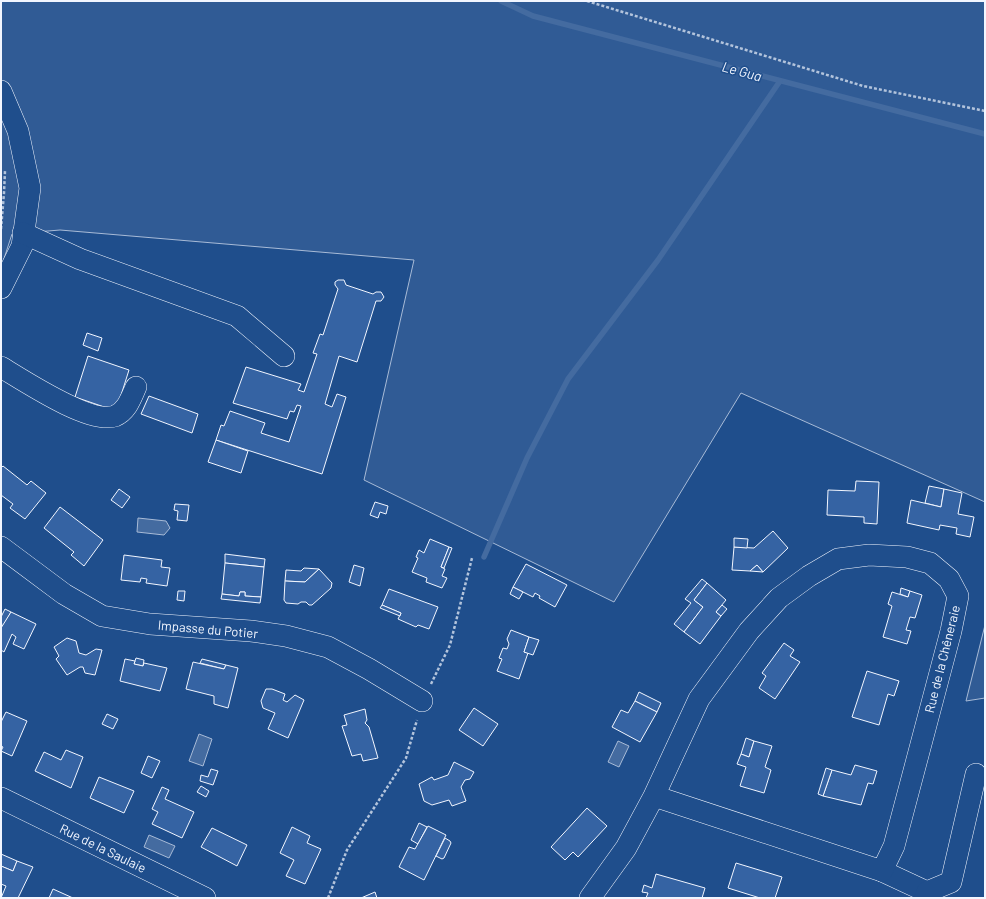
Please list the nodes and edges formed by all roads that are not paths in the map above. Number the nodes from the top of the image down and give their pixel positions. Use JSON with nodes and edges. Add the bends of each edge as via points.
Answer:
{"nodes":[{"id":1,"x":1,"y":91,"type":"edge"},
{"id":2,"x":23,"y":233,"type":"junction"},
{"id":3,"x":1,"y":288,"type":"edge"},
{"id":4,"x":284,"y":356,"type":"dead end"},
{"id":5,"x":1,"y":368,"type":"edge"},
{"id":6,"x":136,"y":387,"type":"dead end"},
{"id":7,"x":1,"y":547,"type":"edge"},
{"id":8,"x":422,"y":701,"type":"road end"},
{"id":9,"x":976,"y":774,"type":"dead end"},
{"id":10,"x":654,"y":796,"type":"junction"},
{"id":11,"x":1,"y":798,"type":"edge"},
{"id":12,"x":882,"y":870,"type":"junction"},
{"id":13,"x":926,"y":895,"type":"edge"},
{"id":14,"x":205,"y":898,"type":"edge"},
{"id":15,"x":590,"y":898,"type":"edge"}],
"edges":[{"from":1,"to":2,"type":"street","via":[[18,131],[30,188]]},
{"from":2,"to":3,"type":"street","via":[[22,246]]},
{"from":2,"to":4,"type":"street","via":[[80,259],[237,316]]},
{"from":5,"to":6,"type":"street","via":[[60,401],[101,416],[114,416],[127,407]]},
{"from":7,"to":8,"type":"street","name":"Impasse du Potier","via":[[64,594],[102,616],[150,624],[251,631],[286,636],[328,647]]},
{"from":9,"to":13,"type":"street","via":[[951,882]]},
{"from":10,"to":12,"type":"street"},
{"from":10,"to":12,"type":"street","name":"Rue de la Chêneraie","via":[[698,699],[749,631],[779,598],[809,576],[838,560],[869,555],[908,557],[930,563],[949,579],[958,596],[894,846]]},
{"from":10,"to":15,"type":"street","name":"Rue de la Chêneraie","via":[[626,848]]},
{"from":11,"to":14,"type":"street","name":"Rue de la Saulaie"},
{"from":12,"to":13,"type":"street"}]}
